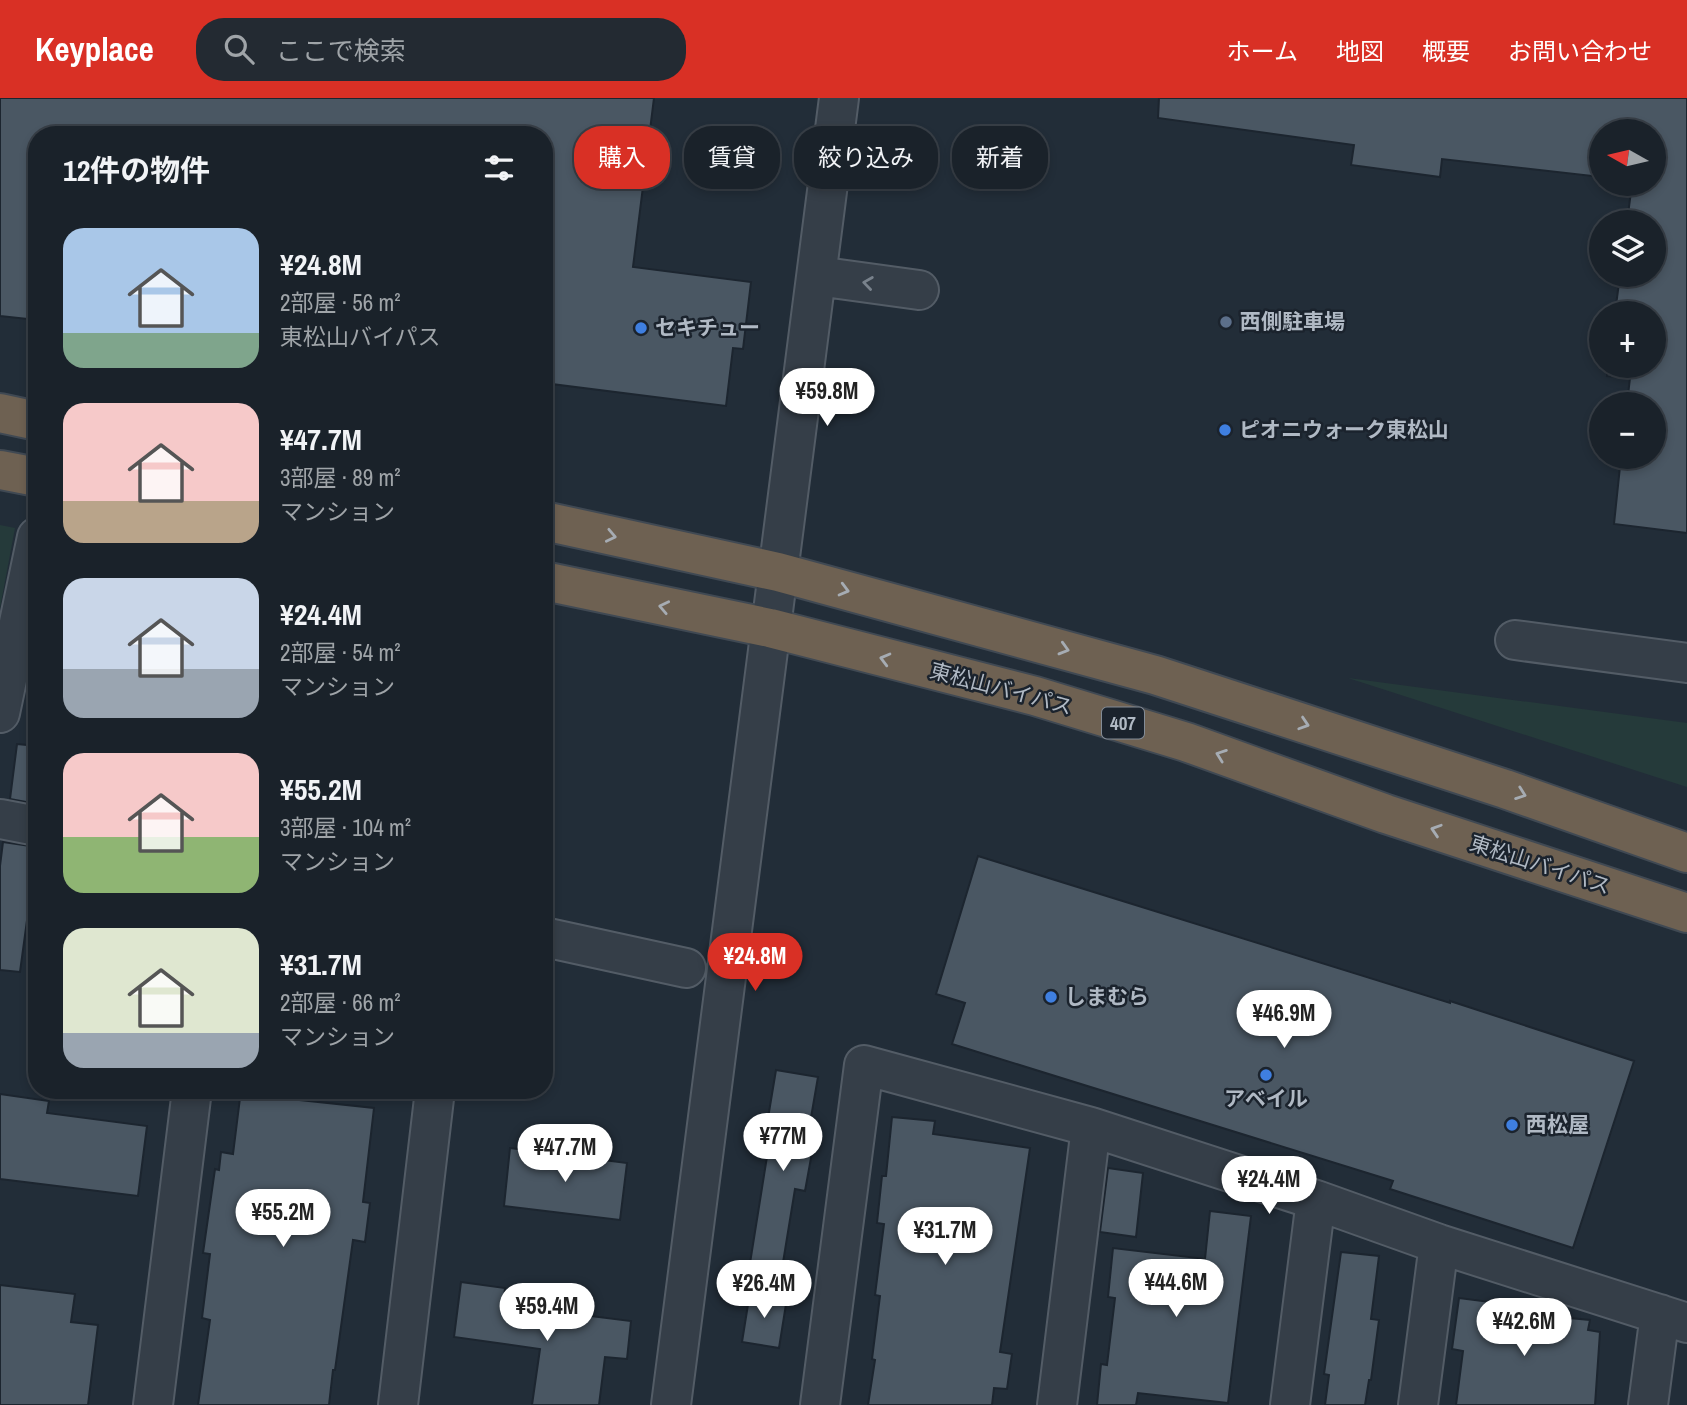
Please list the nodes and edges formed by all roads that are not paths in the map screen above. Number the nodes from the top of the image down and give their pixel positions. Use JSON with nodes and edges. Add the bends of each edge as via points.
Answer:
{"nodes":[{"id":1,"x":839,"y":98,"type":"edge"},
{"id":2,"x":817,"y":276,"type":"junction"},
{"id":3,"x":919,"y":290,"type":"dead end"},
{"id":4,"x":0,"y":413,"type":"edge"},
{"id":5,"x":28,"y":419,"type":"edge"},
{"id":6,"x":0,"y":470,"type":"edge"},
{"id":7,"x":28,"y":475,"type":"edge"},
{"id":8,"x":553,"y":523,"type":"edge"},
{"id":9,"x":778,"y":572,"type":"junction"},
{"id":10,"x":28,"y":580,"type":"edge"},
{"id":11,"x":553,"y":583,"type":"edge"},
{"id":12,"x":770,"y":628,"type":"junction"},
{"id":13,"x":1515,"y":640,"type":"dead end"},
{"id":14,"x":1687,"y":663,"type":"edge"},
{"id":15,"x":0,"y":713,"type":"edge"},
{"id":16,"x":0,"y":819,"type":"edge"},
{"id":17,"x":28,"y":824,"type":"edge"},
{"id":18,"x":1687,"y":853,"type":"edge"},
{"id":19,"x":1687,"y":913,"type":"edge"},
{"id":20,"x":553,"y":939,"type":"edge"},
{"id":21,"x":686,"y":968,"type":"dead end"},
{"id":22,"x":191,"y":1099,"type":"edge"},
{"id":23,"x":434,"y":1099,"type":"edge"},
{"id":24,"x":1091,"y":1127,"type":"junction"},
{"id":25,"x":1316,"y":1200,"type":"junction"},
{"id":26,"x":1439,"y":1244,"type":"junction"},
{"id":27,"x":1674,"y":1318,"type":"edge"},
{"id":28,"x":153,"y":1405,"type":"edge"},
{"id":29,"x":398,"y":1405,"type":"edge"},
{"id":30,"x":671,"y":1405,"type":"edge"},
{"id":31,"x":820,"y":1405,"type":"edge"},
{"id":32,"x":1057,"y":1405,"type":"edge"},
{"id":33,"x":1290,"y":1405,"type":"edge"},
{"id":34,"x":1418,"y":1405,"type":"edge"},
{"id":35,"x":1648,"y":1405,"type":"edge"}],
"edges":[{"from":1,"to":2,"type":"street"},
{"from":3,"to":2,"type":"street","one_way":true},
{"from":2,"to":9,"type":"street"},
{"from":4,"to":5,"type":"highway"},
{"from":6,"to":7,"type":"highway"},
{"from":8,"to":9,"type":"highway","one_way":true},
{"from":9,"to":12,"type":"street"},
{"from":9,"to":18,"type":"highway","one_way":true,"via":[[1155,675]]},
{"from":10,"to":15,"type":"street"},
{"from":12,"to":11,"type":"highway","name":"東松山バイパス","number":"407","one_way":true},
{"from":19,"to":12,"type":"highway","name":"東松山バイパス","number":"407","one_way":true,"via":[[1386,814],[1186,742],[1035,696]]},
{"from":12,"to":30,"type":"street"},
{"from":13,"to":14,"type":"street"},
{"from":16,"to":17,"type":"street"},
{"from":20,"to":21,"type":"street"},
{"from":22,"to":28,"type":"street"},
{"from":23,"to":29,"type":"street"},
{"from":24,"to":25,"type":"street"},
{"from":24,"to":31,"type":"street","via":[[864,1065]]},
{"from":24,"to":32,"type":"street"},
{"from":25,"to":26,"type":"street"},
{"from":25,"to":33,"type":"street"},
{"from":26,"to":27,"type":"street"},
{"from":26,"to":34,"type":"street"},
{"from":27,"to":35,"type":"street"}]}
